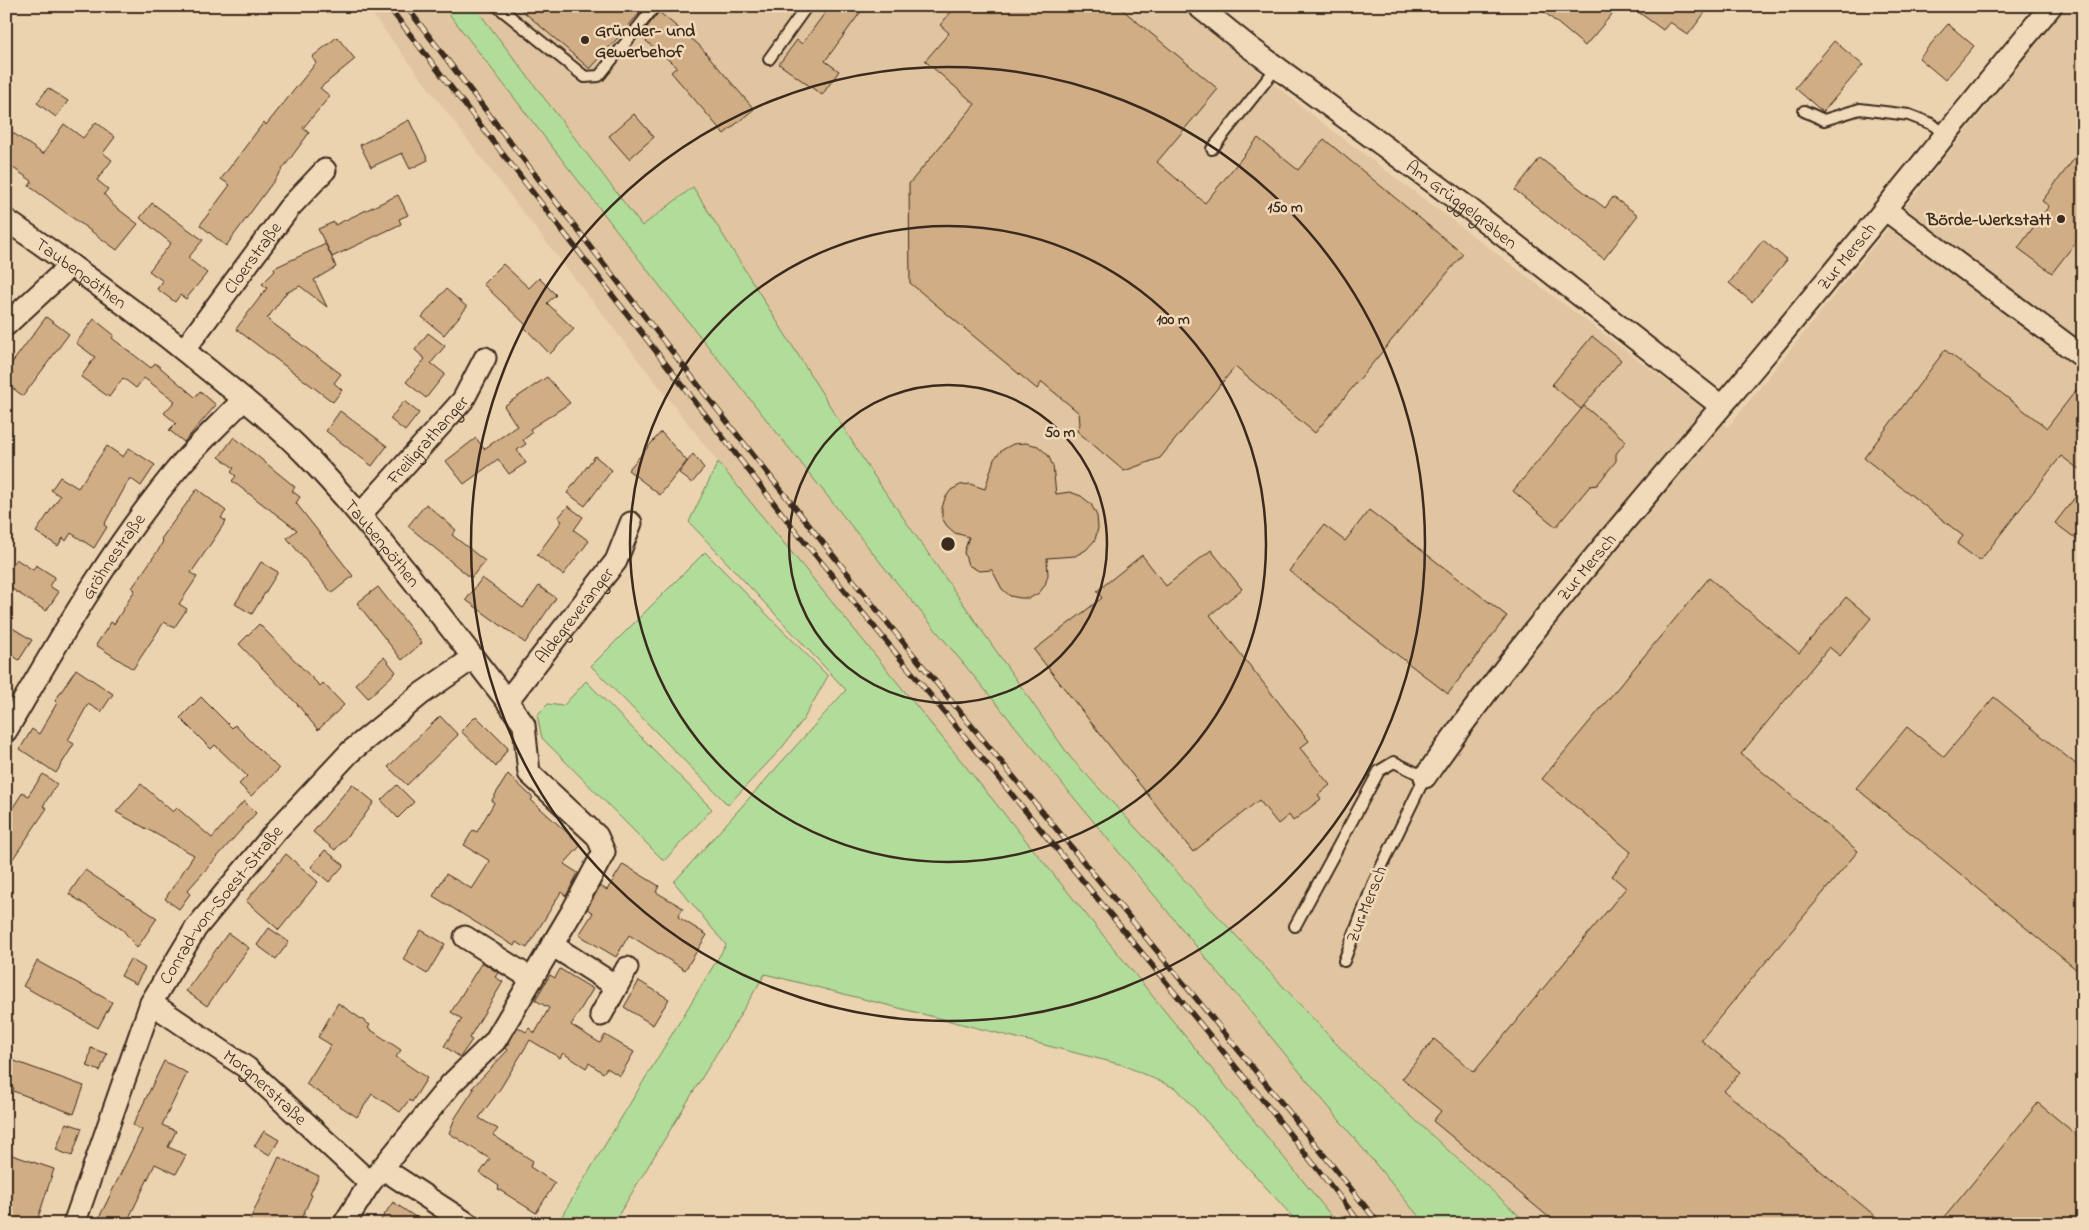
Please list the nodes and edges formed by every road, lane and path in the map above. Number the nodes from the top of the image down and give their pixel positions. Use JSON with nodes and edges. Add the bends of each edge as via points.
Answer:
{"nodes":[{"id":1,"x":497,"y":6,"type":"edge"},
{"id":2,"x":655,"y":6,"type":"edge"},
{"id":3,"x":807,"y":6,"type":"edge"},
{"id":4,"x":1198,"y":6,"type":"edge"},
{"id":5,"x":2051,"y":6,"type":"edge"},
{"id":6,"x":769,"y":59,"type":"dead end"},
{"id":7,"x":1277,"y":67,"type":"junction"},
{"id":8,"x":1804,"y":111,"type":"dead end"},
{"id":9,"x":1945,"y":135,"type":"junction"},
{"id":10,"x":1212,"y":149,"type":"dead end"},
{"id":11,"x":325,"y":170,"type":"dead end"},
{"id":12,"x":1886,"y":210,"type":"junction"},
{"id":13,"x":6,"y":220,"type":"edge"},
{"id":14,"x":71,"y":265,"type":"junction"},
{"id":15,"x":6,"y":325,"type":"edge"},
{"id":16,"x":184,"y":350,"type":"junction"},
{"id":17,"x":2083,"y":357,"type":"edge"},
{"id":18,"x":485,"y":358,"type":"dead end"},
{"id":19,"x":244,"y":399,"type":"junction"},
{"id":20,"x":1722,"y":406,"type":"junction"},
{"id":21,"x":360,"y":515,"type":"junction"},
{"id":22,"x":632,"y":523,"type":"dead end"},
{"id":23,"x":473,"y":658,"type":"junction"},
{"id":24,"x":507,"y":702,"type":"junction"},
{"id":25,"x":6,"y":731,"type":"edge"},
{"id":26,"x":1425,"y":776,"type":"junction"},
{"id":27,"x":1295,"y":926,"type":"dead end"},
{"id":28,"x":465,"y":937,"type":"dead end"},
{"id":29,"x":552,"y":945,"type":"junction"},
{"id":30,"x":1344,"y":961,"type":"dead end"},
{"id":31,"x":627,"y":968,"type":"dead end"},
{"id":32,"x":532,"y":979,"type":"junction"},
{"id":33,"x":616,"y":986,"type":"junction"},
{"id":34,"x":150,"y":1003,"type":"junction"},
{"id":35,"x":601,"y":1015,"type":"dead end"},
{"id":36,"x":376,"y":1176,"type":"junction"},
{"id":37,"x":74,"y":1224,"type":"edge"},
{"id":38,"x":344,"y":1224,"type":"edge"},
{"id":39,"x":468,"y":1224,"type":"edge"}],
"edges":[{"from":1,"to":2,"type":"lane","via":[[585,78],[599,76]]},
{"from":3,"to":6,"type":"lane"},
{"from":4,"to":7,"type":"street","name":"Am Grüggelgraben"},
{"from":5,"to":9,"type":"street","name":"Zur Mersch"},
{"from":7,"to":10,"type":"lane"},
{"from":7,"to":20,"type":"street","name":"Am Grüggelgraben","via":[[1467,207]]},
{"from":8,"to":9,"type":"lane","via":[[1824,120],[1860,109],[1908,115],[1932,124]]},
{"from":9,"to":12,"type":"street","name":"Zur Mersch"},
{"from":11,"to":16,"type":"street","name":"Cloerstraße","via":[[288,208]]},
{"from":12,"to":17,"type":"street","name":"Zur Mersch"},
{"from":12,"to":20,"type":"street","name":"Zur Mersch"},
{"from":13,"to":14,"type":"street","name":"Taubenpöthen"},
{"from":14,"to":15,"type":"street"},
{"from":14,"to":16,"type":"street","name":"Taubenpöthen"},
{"from":16,"to":19,"type":"street","name":"Taubenpöthen"},
{"from":18,"to":21,"type":"street","name":"Freiligrathanger","via":[[463,400]]},
{"from":19,"to":21,"type":"street","name":"Taubenpöthen","via":[[305,454]]},
{"from":19,"to":25,"type":"street","name":"Gröhnestraße","via":[[184,460],[157,495],[71,618]]},
{"from":20,"to":26,"type":"street","name":"Zur Mersch","via":[[1594,556]]},
{"from":21,"to":23,"type":"street","name":"Taubenpöthen"},
{"from":22,"to":24,"type":"street","name":"Aldegreveranger","via":[[616,561]]},
{"from":23,"to":24,"type":"street","name":"Taubenpöthen"},
{"from":23,"to":34,"type":"street","name":"Conrad-von-Soest-Straße","via":[[421,694],[350,752],[276,831],[196,928]]},
{"from":24,"to":29,"type":"street","name":"Taubenpöthen","via":[[524,725],[529,773],[597,836],[604,852]]},
{"from":26,"to":27,"type":"lane","via":[[1394,762],[1379,771]]},
{"from":26,"to":30,"type":"lane","name":"Zur Mersch","via":[[1373,884]]},
{"from":28,"to":32,"type":"street"},
{"from":29,"to":32,"type":"street","name":"Taubenpöthen"},
{"from":29,"to":33,"type":"street"},
{"from":31,"to":33,"type":"street"},
{"from":32,"to":36,"type":"street","name":"Taubenpöthen","via":[[495,1041],[451,1084]]},
{"from":33,"to":35,"type":"street"},
{"from":34,"to":36,"type":"street","name":"Morgnerstraße","via":[[247,1068]]},
{"from":34,"to":37,"type":"street","name":"Conrad-von-Soest-Straße"},
{"from":36,"to":38,"type":"street"},
{"from":36,"to":39,"type":"street","name":"Morgnerstraße"}]}
